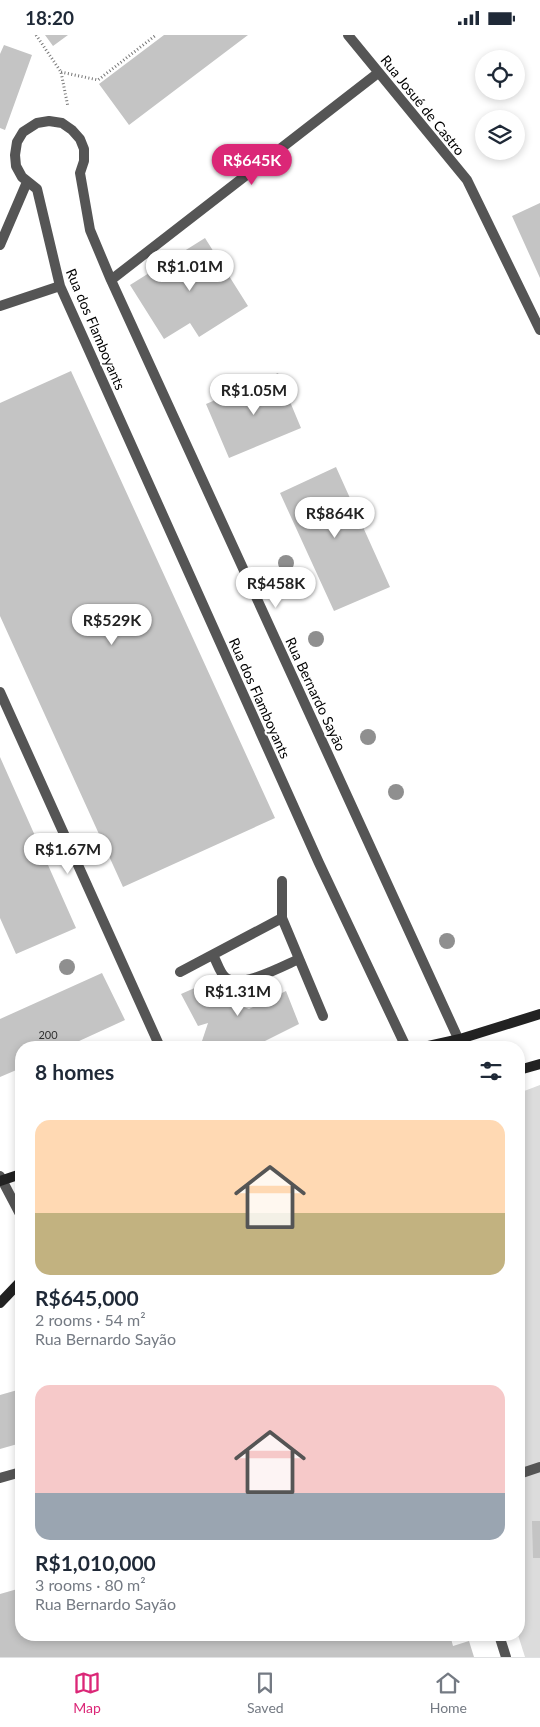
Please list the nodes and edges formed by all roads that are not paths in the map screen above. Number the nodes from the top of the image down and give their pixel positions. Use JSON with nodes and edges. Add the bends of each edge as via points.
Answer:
{"nodes":[{"id":1,"x":348,"y":35,"type":"edge"},
{"id":2,"x":378,"y":73,"type":"junction"},
{"id":3,"x":27,"y":182,"type":"junction"},
{"id":4,"x":0,"y":245,"type":"edge"},
{"id":5,"x":111,"y":280,"type":"junction"},
{"id":6,"x":60,"y":286,"type":"junction"},
{"id":7,"x":0,"y":306,"type":"edge"},
{"id":8,"x":540,"y":330,"type":"edge"},
{"id":9,"x":0,"y":692,"type":"edge"},
{"id":10,"x":282,"y":881,"type":"dead end"},
{"id":11,"x":282,"y":918,"type":"junction"},
{"id":12,"x":214,"y":955,"type":"junction"},
{"id":13,"x":299,"y":959,"type":"junction"},
{"id":14,"x":180,"y":972,"type":"dead end"},
{"id":15,"x":540,"y":1014,"type":"edge"},
{"id":16,"x":324,"y":1016,"type":"dead end"},
{"id":17,"x":157,"y":1041,"type":"edge"},
{"id":18,"x":403,"y":1041,"type":"edge"},
{"id":19,"x":460,"y":1041,"type":"edge"},
{"id":20,"x":466,"y":1041,"type":"edge"},
{"id":21,"x":540,"y":1064,"type":"edge"},
{"id":22,"x":525,"y":1068,"type":"edge"},
{"id":23,"x":15,"y":1176,"type":"edge"},
{"id":24,"x":1,"y":1179,"type":"edge"},
{"id":25,"x":15,"y":1205,"type":"edge"},
{"id":26,"x":15,"y":1287,"type":"edge"},
{"id":27,"x":0,"y":1303,"type":"edge"},
{"id":28,"x":540,"y":1467,"type":"edge"},
{"id":29,"x":525,"y":1472,"type":"edge"},
{"id":30,"x":15,"y":1474,"type":"edge"},
{"id":31,"x":0,"y":1479,"type":"edge"},
{"id":32,"x":501,"y":1641,"type":"edge"},
{"id":33,"x":506,"y":1657,"type":"edge"}],
"edges":[{"from":1,"to":2,"type":"street","name":"Rua Josué de Castro"},
{"from":2,"to":5,"type":"street"},
{"from":2,"to":8,"type":"street","name":"Rua Josué de Castro","via":[[467,180]]},
{"from":3,"to":4,"type":"street"},
{"from":3,"to":5,"type":"street","name":"Rua Bernardo Sayão","via":[[16,167],[14,155],[23,132],[37,123],[49,121],[72,129],[84,149],[80,173],[90,230]]},
{"from":3,"to":6,"type":"street","name":"Rua dos Flamboyants","via":[[37,189]]},
{"from":5,"to":19,"type":"street","name":"Rua Bernardo Sayão"},
{"from":6,"to":7,"type":"street"},
{"from":6,"to":18,"type":"street","name":"Rua dos Flamboyants","via":[[319,863]]},
{"from":9,"to":17,"type":"street"},
{"from":10,"to":11,"type":"street"},
{"from":11,"to":12,"type":"street"},
{"from":11,"to":13,"type":"street"},
{"from":12,"to":13,"type":"street","via":[[224,977],[232,982],[251,979]]},
{"from":12,"to":14,"type":"street"},
{"from":13,"to":16,"type":"street"},
{"from":15,"to":20,"type":"street"},
{"from":21,"to":22,"type":"street"},
{"from":23,"to":24,"type":"street"},
{"from":24,"to":25,"type":"street"},
{"from":26,"to":27,"type":"street"},
{"from":28,"to":29,"type":"street"},
{"from":30,"to":31,"type":"street"},
{"from":32,"to":33,"type":"street"}]}
